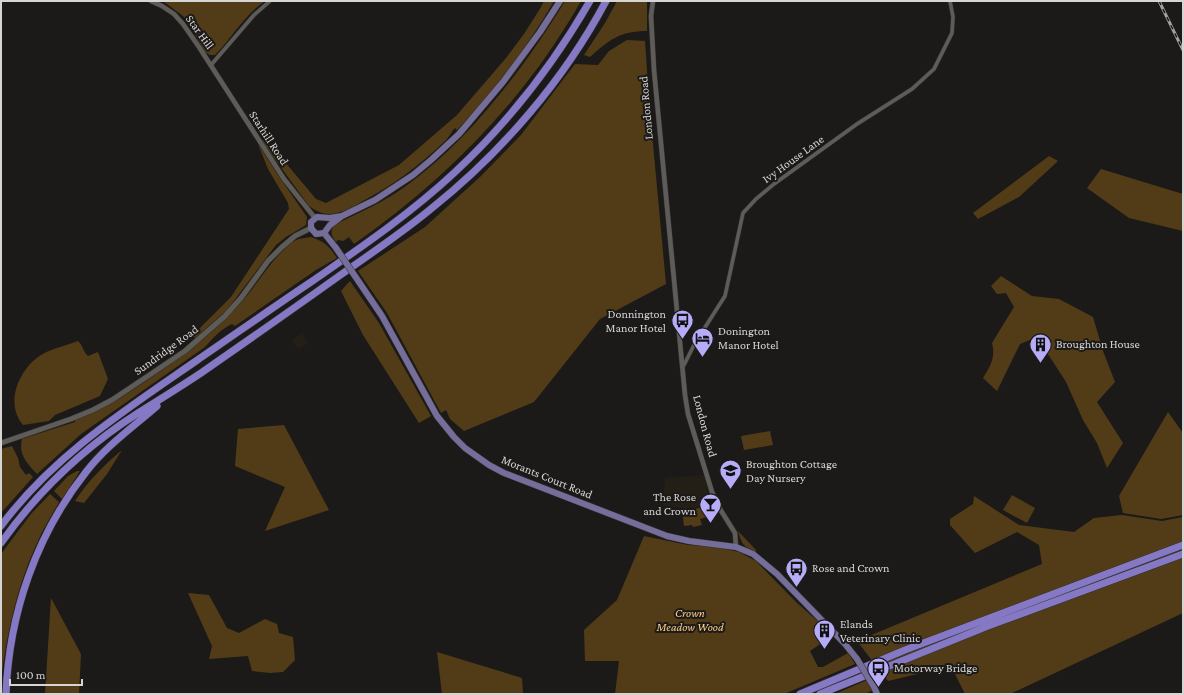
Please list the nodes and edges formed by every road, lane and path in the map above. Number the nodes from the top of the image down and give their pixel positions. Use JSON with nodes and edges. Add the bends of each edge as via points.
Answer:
{"nodes":[{"id":1,"x":151,"y":1,"type":"edge"},
{"id":2,"x":270,"y":1,"type":"edge"},
{"id":3,"x":560,"y":1,"type":"edge"},
{"id":4,"x":590,"y":1,"type":"edge"},
{"id":5,"x":606,"y":1,"type":"edge"},
{"id":6,"x":653,"y":1,"type":"edge"},
{"id":7,"x":950,"y":1,"type":"edge"},
{"id":8,"x":211,"y":65,"type":"junction"},
{"id":9,"x":342,"y":216,"type":"junction"},
{"id":10,"x":322,"y":217,"type":"junction"},
{"id":11,"x":314,"y":218,"type":"junction"},
{"id":12,"x":311,"y":228,"type":"junction"},
{"id":13,"x":325,"y":230,"type":"junction"},
{"id":14,"x":682,"y":367,"type":"junction"},
{"id":15,"x":171,"y":394,"type":"junction"},
{"id":16,"x":1,"y":443,"type":"edge"},
{"id":17,"x":1,"y":526,"type":"edge"},
{"id":18,"x":1,"y":543,"type":"edge"},
{"id":19,"x":1183,"y":545,"type":"edge"},
{"id":20,"x":736,"y":547,"type":"junction"},
{"id":21,"x":1183,"y":554,"type":"edge"},
{"id":22,"x":6,"y":694,"type":"edge"},
{"id":23,"x":800,"y":694,"type":"edge"},
{"id":24,"x":820,"y":694,"type":"edge"},
{"id":25,"x":877,"y":694,"type":"edge"}],
"edges":[{"from":1,"to":8,"type":"street","name":"Star Hill","via":[[174,14]]},
{"from":2,"to":8,"type":"street","via":[[254,15]]},
{"from":3,"to":9,"type":"main road","via":[[503,82],[459,134],[408,179],[375,200]]},
{"from":4,"to":17,"type":"highway","via":[[526,95],[473,155],[435,190],[352,254],[94,433],[49,471]]},
{"from":5,"to":15,"type":"highway","via":[[572,56],[538,102],[462,183],[386,244]]},
{"from":6,"to":14,"type":"street","name":"London Road","via":[[651,16],[654,70]]},
{"from":7,"to":14,"type":"street","name":"Ivy House Lane","via":[[952,33],[934,69],[912,88],[774,184],[743,213],[725,296]]},
{"from":8,"to":11,"type":"street","name":"Starhill Road","via":[[284,179]]},
{"from":9,"to":10,"type":"main road"},
{"from":9,"to":13,"type":"main road"},
{"from":10,"to":11,"type":"main road"},
{"from":10,"to":13,"type":"main road","via":[[326,220]]},
{"from":11,"to":12,"type":"main road"},
{"from":12,"to":13,"type":"main road","via":[[316,234]]},
{"from":12,"to":16,"type":"main road","name":"Sundridge Road","via":[[295,236],[282,247],[268,261],[242,298],[185,350],[112,400],[93,410]]},
{"from":13,"to":20,"type":"main road","name":"Morants Court Road","bridge":true,"via":[[382,316],[437,416],[454,437],[476,456],[504,473],[667,536]]},
{"from":14,"to":20,"type":"street","name":"London Road","via":[[688,414],[712,492],[735,533]]},
{"from":15,"to":18,"type":"highway","via":[[138,413],[76,460],[33,501]]},
{"from":15,"to":22,"type":"highway","via":[[97,460],[73,490],[52,525],[34,562],[18,611],[10,650]]},
{"from":19,"to":23,"type":"highway","via":[[920,645]]},
{"from":20,"to":25,"type":"main road","bridge":true,"via":[[753,554],[768,566],[846,644],[858,659]]},
{"from":21,"to":24,"type":"highway","via":[[981,629]]}]}
